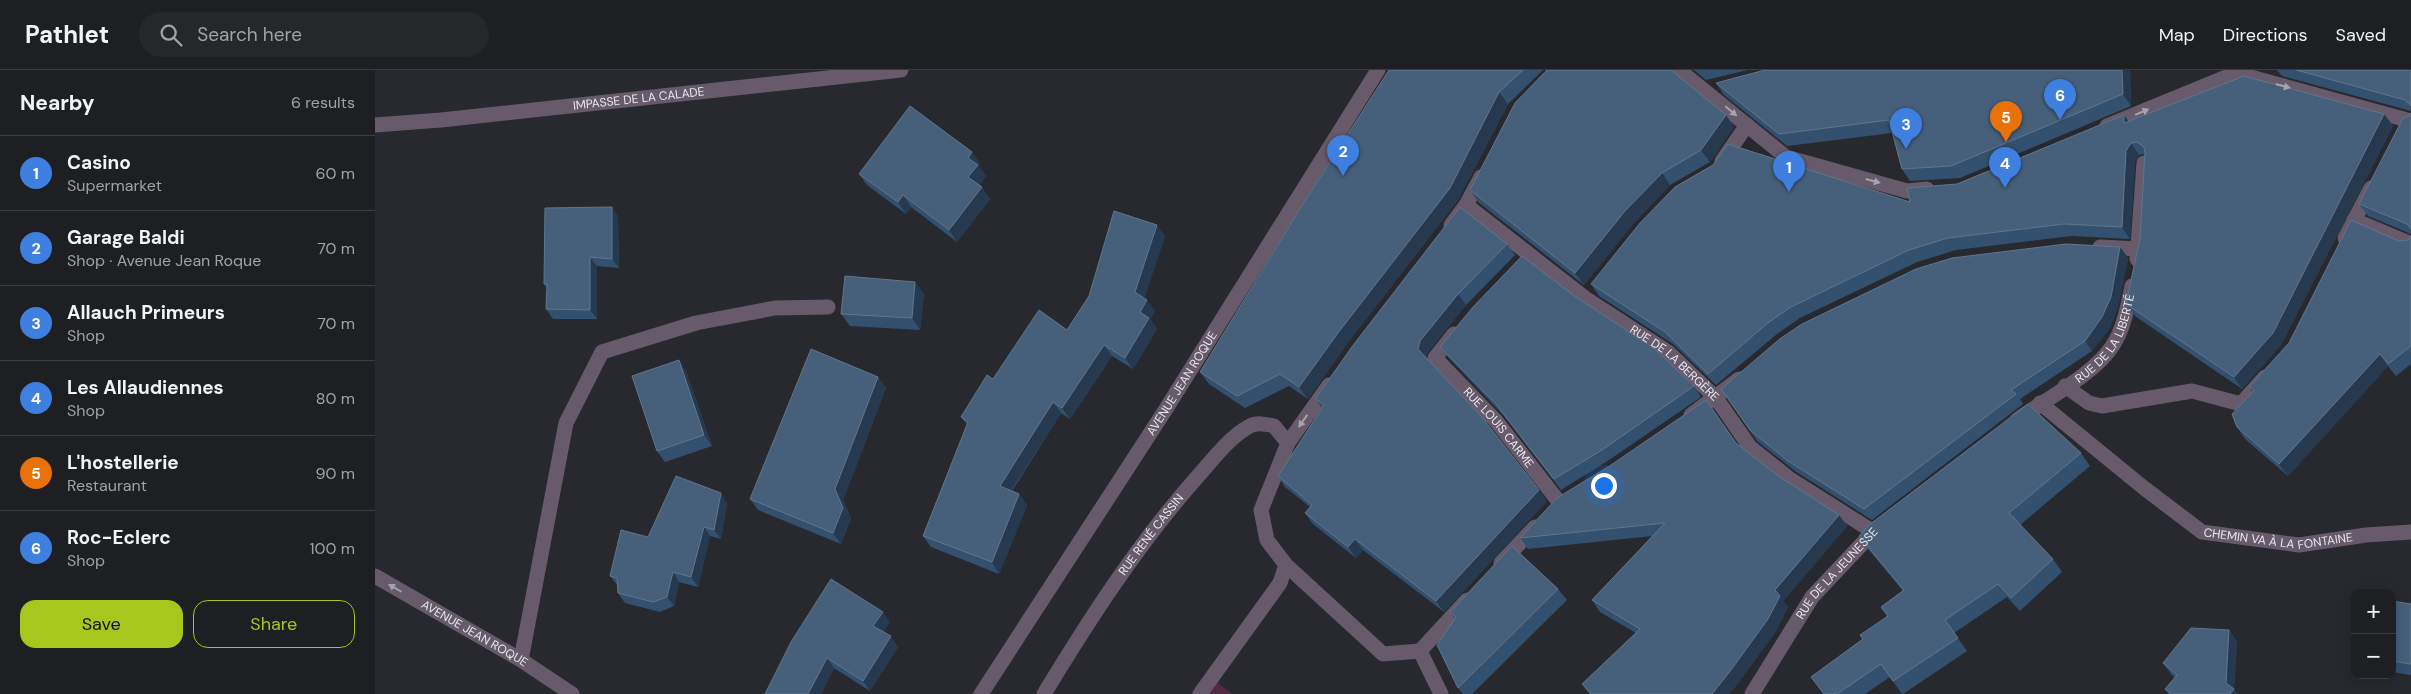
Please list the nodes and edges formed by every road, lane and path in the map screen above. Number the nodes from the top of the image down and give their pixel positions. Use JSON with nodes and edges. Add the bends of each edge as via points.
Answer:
{"nodes":[{"id":1,"x":901,"y":70,"type":"edge"},
{"id":2,"x":1378,"y":70,"type":"edge"},
{"id":3,"x":1679,"y":70,"type":"edge"},
{"id":4,"x":1722,"y":86,"type":"edge"},
{"id":5,"x":1705,"y":90,"type":"junction"},
{"id":6,"x":2409,"y":120,"type":"edge"},
{"id":7,"x":375,"y":125,"type":"edge"},
{"id":8,"x":1747,"y":125,"type":"junction"},
{"id":9,"x":2089,"y":134,"type":"edge"},
{"id":10,"x":2397,"y":137,"type":"edge"},
{"id":11,"x":1489,"y":161,"type":"edge"},
{"id":12,"x":2144,"y":163,"type":"edge"},
{"id":13,"x":2379,"y":172,"type":"edge"},
{"id":14,"x":1708,"y":174,"type":"edge"},
{"id":15,"x":1943,"y":188,"type":"edge"},
{"id":16,"x":1467,"y":205,"type":"junction"},
{"id":17,"x":2357,"y":214,"type":"junction"},
{"id":18,"x":1443,"y":235,"type":"edge"},
{"id":19,"x":2411,"y":244,"type":"edge"},
{"id":20,"x":2082,"y":246,"type":"edge"},
{"id":21,"x":2139,"y":249,"type":"junction"},
{"id":22,"x":1530,"y":253,"type":"junction"},
{"id":23,"x":2337,"y":255,"type":"edge"},
{"id":24,"x":1517,"y":266,"type":"edge"},
{"id":25,"x":827,"y":307,"type":"dead end"},
{"id":26,"x":1466,"y":319,"type":"edge"},
{"id":27,"x":2277,"y":363,"type":"edge"},
{"id":28,"x":1753,"y":367,"type":"edge"},
{"id":29,"x":1337,"y":374,"type":"edge"},
{"id":30,"x":2065,"y":386,"type":"junction"},
{"id":31,"x":1716,"y":398,"type":"junction"},
{"id":32,"x":2040,"y":403,"type":"junction"},
{"id":33,"x":1677,"y":425,"type":"edge"},
{"id":34,"x":2002,"y":432,"type":"edge"},
{"id":35,"x":1288,"y":443,"type":"junction"},
{"id":36,"x":1574,"y":492,"type":"edge"},
{"id":37,"x":1559,"y":502,"type":"junction"},
{"id":38,"x":1887,"y":520,"type":"edge"},
{"id":39,"x":1871,"y":532,"type":"junction"},
{"id":40,"x":2411,"y":532,"type":"edge"},
{"id":41,"x":1286,"y":565,"type":"junction"},
{"id":42,"x":1491,"y":574,"type":"edge"},
{"id":43,"x":375,"y":576,"type":"edge"},
{"id":44,"x":1478,"y":588,"type":"edge"},
{"id":45,"x":1420,"y":651,"type":"junction"},
{"id":46,"x":521,"y":660,"type":"junction"},
{"id":47,"x":572,"y":694,"type":"edge"},
{"id":48,"x":981,"y":694,"type":"edge"},
{"id":49,"x":1044,"y":694,"type":"edge"},
{"id":50,"x":1200,"y":694,"type":"edge"},
{"id":51,"x":1441,"y":694,"type":"edge"},
{"id":52,"x":1752,"y":694,"type":"edge"}],
"edges":[{"from":1,"to":7,"type":"street","name":"IMPASSE DE LA CALADE"},
{"from":2,"to":48,"type":"street","name":"AVENUE JEAN ROQUE","via":[[1164,412]]},
{"from":3,"to":5,"type":"street"},
{"from":4,"to":5,"type":"street"},
{"from":5,"to":8,"type":"street","one_way":true},
{"from":9,"to":6,"type":"street","one_way":true,"via":[[2236,73]]},
{"from":6,"to":10,"type":"street"},
{"from":8,"to":14,"type":"street","via":[[1716,169]]},
{"from":8,"to":15,"type":"street","one_way":true,"via":[[1786,157],[1907,191]]},
{"from":11,"to":16,"type":"street"},
{"from":12,"to":21,"type":"street","name":"RUE DE LA LIBERTÉ"},
{"from":13,"to":17,"type":"street"},
{"from":16,"to":18,"type":"street"},
{"from":16,"to":22,"type":"street","name":"RUE DE LA BERGÈRE"},
{"from":17,"to":19,"type":"street"},
{"from":17,"to":23,"type":"street"},
{"from":20,"to":21,"type":"street"},
{"from":21,"to":30,"type":"street","name":"RUE DE LA LIBERTÉ","via":[[2127,310],[2113,344],[2090,370]]},
{"from":22,"to":24,"type":"street"},
{"from":22,"to":31,"type":"street","name":"RUE DE LA BERGÈRE","via":[[1668,352]]},
{"from":25,"to":46,"type":"street","via":[[775,308],[696,323],[602,352],[566,423]]},
{"from":26,"to":37,"type":"street","name":"RUE LOUIS CARME","via":[[1435,358],[1496,421]]},
{"from":27,"to":30,"type":"street","via":[[2241,404],[2192,391],[2102,406],[2089,403]]},
{"from":28,"to":31,"type":"street"},
{"from":29,"to":35,"type":"street","one_way":true},
{"from":30,"to":32,"type":"street","name":"RUE DE LA LIBERTÉ"},
{"from":31,"to":33,"type":"street"},
{"from":31,"to":39,"type":"street","name":"RUE DE LA BERGÈRE","via":[[1750,447],[1790,480]]},
{"from":32,"to":34,"type":"street"},
{"from":32,"to":40,"type":"street","name":"CHEMIN VA À LA FONTAINE","via":[[2203,532],[2299,546],[2366,535]]},
{"from":35,"to":41,"type":"street","via":[[1261,510],[1267,540]]},
{"from":35,"to":49,"type":"street","name":"RUE RENÉ CASSIN","via":[[1274,426],[1260,423],[1228,443],[1173,504],[1079,636]]},
{"from":36,"to":37,"type":"street"},
{"from":37,"to":42,"type":"street"},
{"from":38,"to":39,"type":"street","name":"RUE DE LA JEUNESSE"},
{"from":39,"to":52,"type":"street","name":"RUE DE LA JEUNESSE","via":[[1812,597]]},
{"from":41,"to":45,"type":"street","via":[[1383,654]]},
{"from":41,"to":50,"type":"street","via":[[1280,583]]},
{"from":46,"to":43,"type":"street","name":"AVENUE JEAN ROQUE","one_way":true},
{"from":44,"to":45,"type":"street"},
{"from":45,"to":51,"type":"street"},
{"from":46,"to":47,"type":"street","name":"AVENUE JEAN ROQUE"}]}
